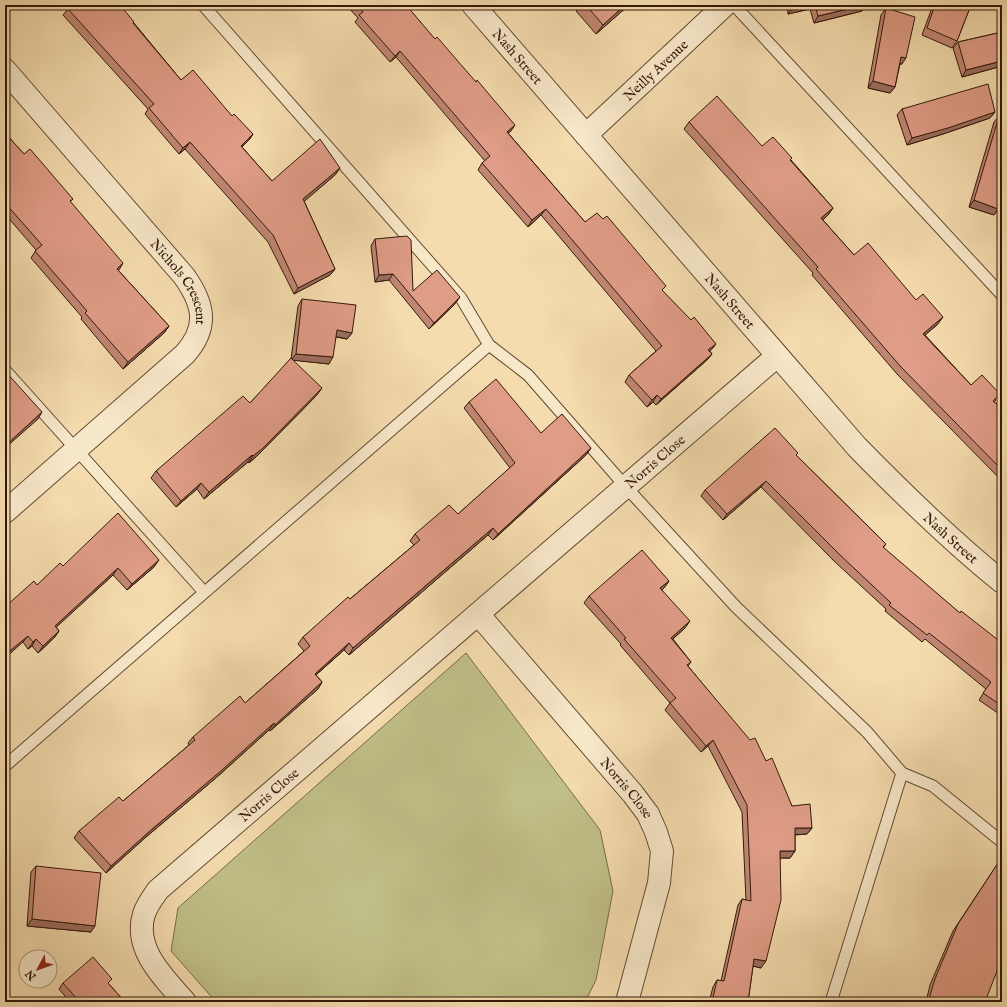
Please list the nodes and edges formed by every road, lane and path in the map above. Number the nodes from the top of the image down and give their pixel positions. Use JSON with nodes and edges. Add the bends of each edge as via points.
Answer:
{"nodes":[{"id":1,"x":203,"y":5,"type":"edge"},
{"id":2,"x":473,"y":5,"type":"edge"},
{"id":3,"x":725,"y":5,"type":"edge"},
{"id":4,"x":734,"y":5,"type":"edge"},
{"id":5,"x":5,"y":70,"type":"edge"},
{"id":6,"x":586,"y":136,"type":"junction"},
{"id":7,"x":1002,"y":295,"type":"edge"},
{"id":8,"x":489,"y":345,"type":"junction"},
{"id":9,"x":777,"y":356,"type":"junction"},
{"id":10,"x":5,"y":370,"type":"edge"},
{"id":11,"x":76,"y":450,"type":"junction"},
{"id":12,"x":626,"y":487,"type":"junction"},
{"id":13,"x":5,"y":512,"type":"edge"},
{"id":14,"x":1002,"y":582,"type":"edge"},
{"id":15,"x":204,"y":592,"type":"junction"},
{"id":16,"x":478,"y":614,"type":"junction"},
{"id":17,"x":5,"y":766,"type":"edge"},
{"id":18,"x":902,"y":773,"type":"junction"},
{"id":19,"x":1002,"y":842,"type":"edge"},
{"id":20,"x":185,"y":1002,"type":"edge"},
{"id":21,"x":628,"y":1002,"type":"edge"},
{"id":22,"x":831,"y":1002,"type":"edge"}],
"edges":[{"from":1,"to":8,"type":"lane","via":[[461,298]]},
{"from":2,"to":6,"type":"street","name":"Nash Street"},
{"from":3,"to":6,"type":"street","name":"Neilly Avenue"},
{"from":4,"to":7,"type":"lane"},
{"from":5,"to":11,"type":"street","name":"Nichols Crescent","via":[[184,276],[199,300],[202,318],[192,346]]},
{"from":6,"to":9,"type":"street","name":"Nash Street"},
{"from":8,"to":12,"type":"lane","via":[[528,375]]},
{"from":8,"to":15,"type":"lane"},
{"from":9,"to":12,"type":"street","name":"Norris Close"},
{"from":9,"to":14,"type":"street","name":"Nash Street","via":[[856,446],[899,490]]},
{"from":10,"to":11,"type":"lane"},
{"from":11,"to":13,"type":"street","name":"Nichols Crescent"},
{"from":11,"to":15,"type":"lane"},
{"from":12,"to":16,"type":"street","name":"Norris Close"},
{"from":12,"to":18,"type":"lane","via":[[736,607],[868,732]]},
{"from":15,"to":17,"type":"lane"},
{"from":16,"to":20,"type":"street","name":"Norris Close","via":[[158,890],[144,914],[144,942],[150,959]]},
{"from":16,"to":21,"type":"street","name":"Norris Close","via":[[633,794],[648,814],[656,832],[662,851],[661,871]]},
{"from":18,"to":19,"type":"lane","via":[[933,786]]},
{"from":18,"to":22,"type":"lane"}]}
